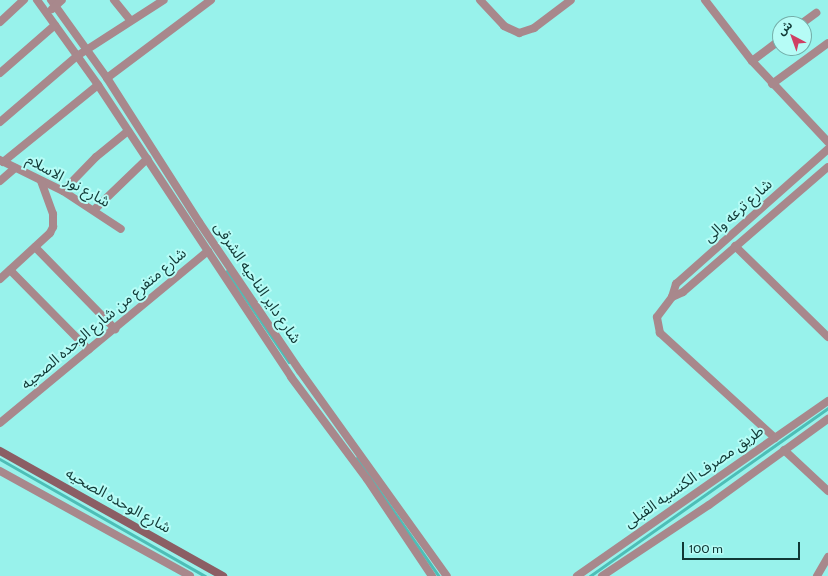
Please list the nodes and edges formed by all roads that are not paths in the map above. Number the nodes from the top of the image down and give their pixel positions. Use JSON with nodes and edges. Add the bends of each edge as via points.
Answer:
{"nodes":[{"id":1,"x":24,"y":0,"type":"edge"},
{"id":2,"x":37,"y":0,"type":"edge"},
{"id":3,"x":62,"y":0,"type":"edge"},
{"id":4,"x":114,"y":0,"type":"edge"},
{"id":5,"x":211,"y":0,"type":"edge"},
{"id":6,"x":480,"y":0,"type":"edge"},
{"id":7,"x":571,"y":0,"type":"edge"},
{"id":8,"x":705,"y":0,"type":"edge"},
{"id":9,"x":162,"y":1,"type":"edge"},
{"id":10,"x":53,"y":3,"type":"edge"},
{"id":11,"x":46,"y":13,"type":"junction"},
{"id":12,"x":816,"y":13,"type":"dead end"},
{"id":13,"x":812,"y":16,"type":"edge"},
{"id":14,"x":130,"y":20,"type":"junction"},
{"id":15,"x":0,"y":22,"type":"edge"},
{"id":16,"x":54,"y":25,"type":"junction"},
{"id":17,"x":828,"y":43,"type":"edge"},
{"id":18,"x":772,"y":46,"type":"edge"},
{"id":19,"x":86,"y":49,"type":"junction"},
{"id":20,"x":77,"y":56,"type":"junction"},
{"id":21,"x":752,"y":61,"type":"junction"},
{"id":22,"x":0,"y":72,"type":"edge"},
{"id":23,"x":107,"y":78,"type":"junction"},
{"id":24,"x":772,"y":84,"type":"junction"},
{"id":25,"x":98,"y":85,"type":"junction"},
{"id":26,"x":0,"y":122,"type":"edge"},
{"id":27,"x":128,"y":131,"type":"junction"},
{"id":28,"x":828,"y":142,"type":"edge"},
{"id":29,"x":828,"y":149,"type":"edge"},
{"id":30,"x":147,"y":159,"type":"junction"},
{"id":31,"x":2,"y":161,"type":"edge"},
{"id":32,"x":828,"y":167,"type":"edge"},
{"id":33,"x":15,"y":168,"type":"junction"},
{"id":34,"x":0,"y":181,"type":"edge"},
{"id":35,"x":41,"y":181,"type":"junction"},
{"id":36,"x":63,"y":191,"type":"junction"},
{"id":37,"x":94,"y":210,"type":"junction"},
{"id":38,"x":121,"y":229,"type":"dead end"},
{"id":39,"x":735,"y":246,"type":"junction"},
{"id":40,"x":35,"y":247,"type":"junction"},
{"id":41,"x":208,"y":251,"type":"junction"},
{"id":42,"x":10,"y":270,"type":"junction"},
{"id":43,"x":0,"y":279,"type":"edge"},
{"id":44,"x":672,"y":296,"type":"junction"},
{"id":45,"x":115,"y":329,"type":"junction"},
{"id":46,"x":828,"y":337,"type":"edge"},
{"id":47,"x":89,"y":350,"type":"junction"},
{"id":48,"x":828,"y":401,"type":"edge"},
{"id":49,"x":828,"y":420,"type":"edge"},
{"id":50,"x":0,"y":423,"type":"edge"},
{"id":51,"x":775,"y":438,"type":"junction"},
{"id":52,"x":784,"y":450,"type":"junction"},
{"id":53,"x":0,"y":451,"type":"edge"},
{"id":54,"x":0,"y":471,"type":"edge"},
{"id":55,"x":828,"y":491,"type":"edge"},
{"id":56,"x":828,"y":557,"type":"edge"},
{"id":57,"x":190,"y":576,"type":"edge"},
{"id":58,"x":223,"y":576,"type":"edge"},
{"id":59,"x":432,"y":576,"type":"edge"},
{"id":60,"x":447,"y":576,"type":"edge"},
{"id":61,"x":576,"y":576,"type":"edge"},
{"id":62,"x":602,"y":576,"type":"edge"},
{"id":63,"x":817,"y":576,"type":"edge"}],
"edges":[{"from":1,"to":15,"type":"street"},
{"from":2,"to":11,"type":"street","name":"شارع داير الناحيه الشرقى"},
{"from":3,"to":10,"type":"street"},
{"from":4,"to":14,"type":"street"},
{"from":5,"to":23,"type":"street"},
{"from":6,"to":7,"type":"street","via":[[504,26],[519,33],[534,28]]},
{"from":8,"to":21,"type":"street"},
{"from":9,"to":14,"type":"street"},
{"from":10,"to":11,"type":"street"},
{"from":10,"to":19,"type":"street","name":"شارع داير الناحيه الشرقى"},
{"from":11,"to":16,"type":"street","name":"شارع داير الناحيه الشرقى"},
{"from":12,"to":13,"type":"street"},
{"from":14,"to":19,"type":"street"},
{"from":16,"to":20,"type":"street","name":"شارع داير الناحيه الشرقى"},
{"from":16,"to":22,"type":"street"},
{"from":17,"to":24,"type":"street"},
{"from":18,"to":21,"type":"street"},
{"from":19,"to":20,"type":"street"},
{"from":19,"to":23,"type":"street","name":"شارع داير الناحيه الشرقى"},
{"from":20,"to":25,"type":"street","name":"شارع داير الناحيه الشرقى"},
{"from":20,"to":26,"type":"street"},
{"from":21,"to":24,"type":"street"},
{"from":23,"to":60,"type":"street","name":"شارع داير الناحيه الشرقى","via":[[199,222]]},
{"from":24,"to":28,"type":"street"},
{"from":25,"to":27,"type":"street","name":"شارع داير الناحيه الشرقى"},
{"from":25,"to":31,"type":"street"},
{"from":27,"to":30,"type":"street","name":"شارع داير الناحيه الشرقى"},
{"from":27,"to":36,"type":"street","via":[[96,157]]},
{"from":29,"to":44,"type":"street","name":"شارع ترعه والى","via":[[676,284]]},
{"from":30,"to":37,"type":"street"},
{"from":30,"to":41,"type":"street","name":"شارع داير الناحيه الشرقى"},
{"from":31,"to":33,"type":"street","name":"شارع نور الاسلام"},
{"from":32,"to":39,"type":"street","name":"شارع ترعه والى"},
{"from":33,"to":34,"type":"street"},
{"from":33,"to":35,"type":"street","name":"شارع نور الاسلام"},
{"from":35,"to":36,"type":"street","name":"شارع نور الاسلام"},
{"from":35,"to":40,"type":"street","via":[[54,221],[50,233]]},
{"from":36,"to":37,"type":"street","name":"شارع نور الاسلام"},
{"from":37,"to":38,"type":"street","name":"شارع نور الاسلام"},
{"from":39,"to":44,"type":"street","name":"شارع ترعه والى","via":[[683,292]]},
{"from":39,"to":46,"type":"street"},
{"from":40,"to":42,"type":"street"},
{"from":40,"to":45,"type":"street"},
{"from":41,"to":45,"type":"street","name":"شارع متفرع من شارع الوحده الصحيه"},
{"from":41,"to":59,"type":"street","name":"شارع داير الناحيه الشرقى","via":[[291,377],[367,479]]},
{"from":42,"to":43,"type":"street"},
{"from":42,"to":47,"type":"street"},
{"from":44,"to":51,"type":"street","name":"شارع ترعه والى","via":[[657,317],[660,333]]},
{"from":45,"to":47,"type":"street","name":"شارع متفرع من شارع الوحده الصحيه"},
{"from":47,"to":50,"type":"street","name":"شارع متفرع من شارع الوحده الصحيه"},
{"from":48,"to":51,"type":"street","name":"طريق مصرف الكنسيه القبلى"},
{"from":49,"to":52,"type":"street","name":"طريق مصرف الكنسيه القبلى"},
{"from":51,"to":61,"type":"street","name":"طريق مصرف الكنسيه القبلى"},
{"from":52,"to":55,"type":"street"},
{"from":52,"to":62,"type":"street","name":"طريق مصرف الكنسيه القبلى"},
{"from":53,"to":58,"type":"street","name":"شارع الوحده الصحيه"},
{"from":54,"to":57,"type":"street","name":"شارع الوحده الصحيه"},
{"from":56,"to":63,"type":"street"}]}
